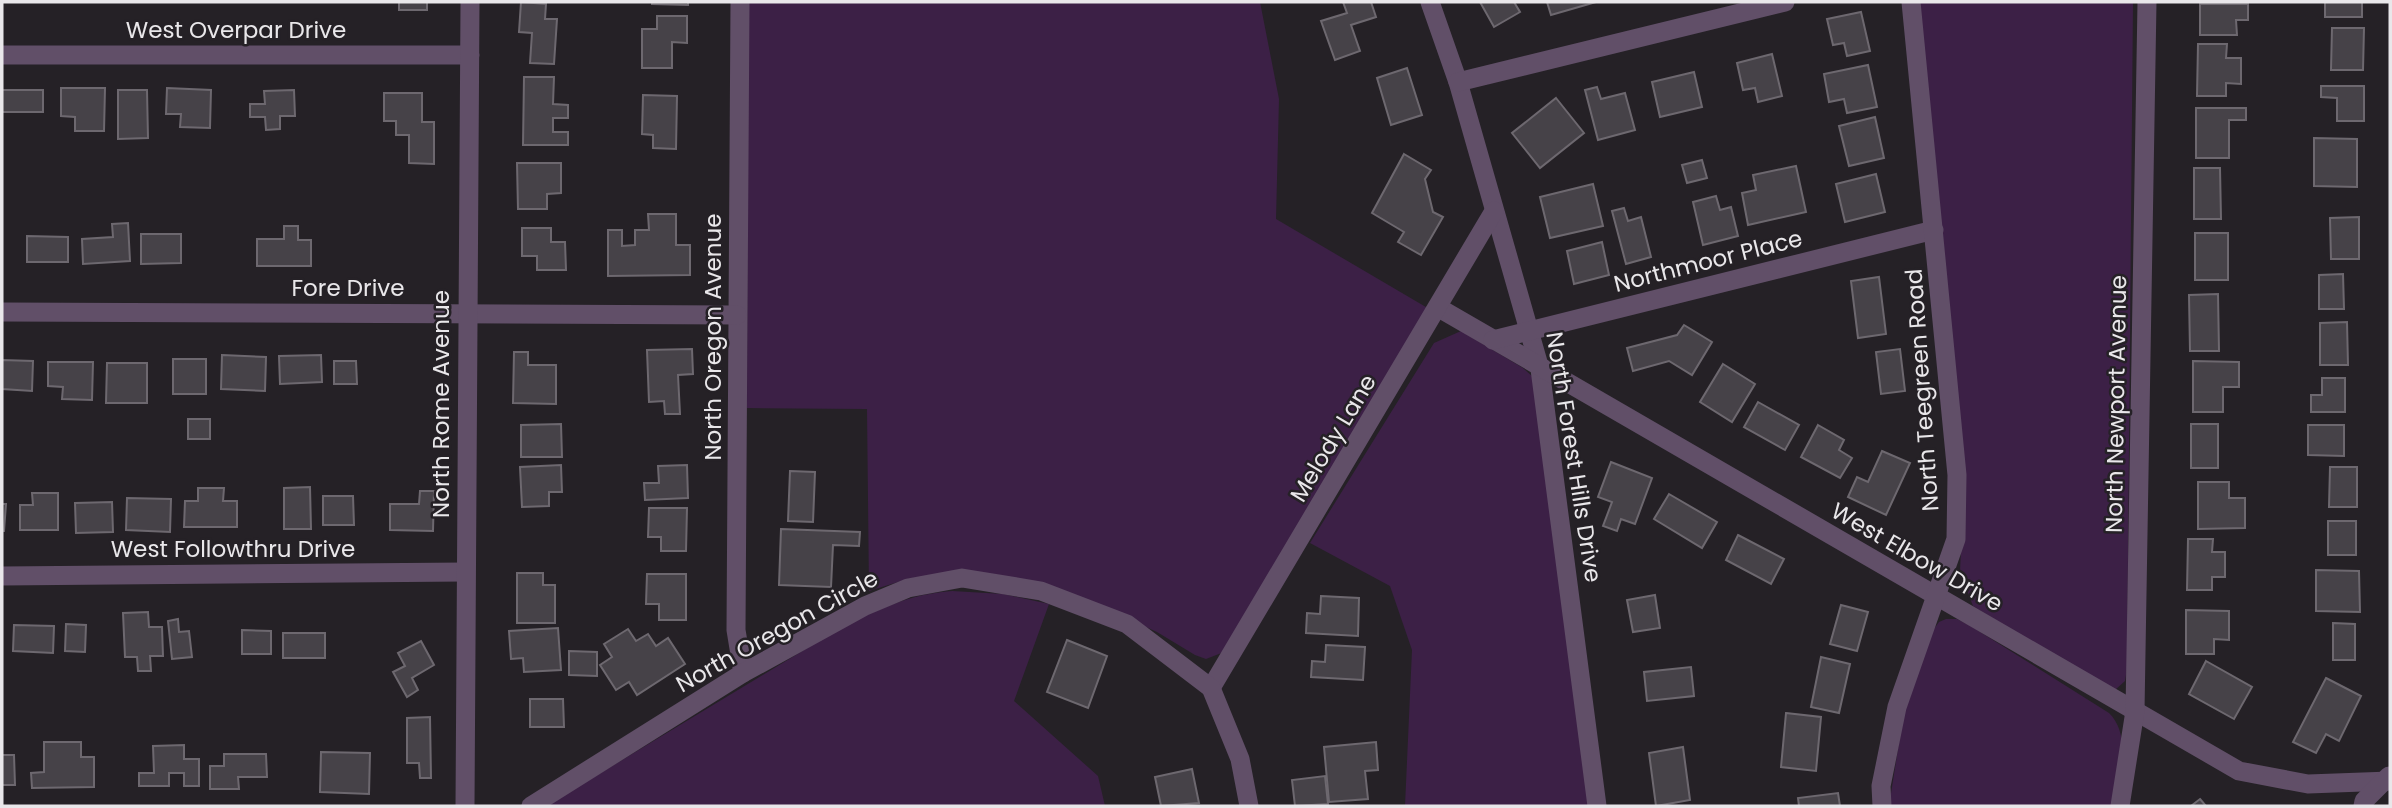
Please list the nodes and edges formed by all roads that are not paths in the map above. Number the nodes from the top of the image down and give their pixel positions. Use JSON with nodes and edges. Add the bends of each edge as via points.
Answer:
{"nodes":[{"id":1,"x":470,"y":2,"type":"edge"},
{"id":2,"x":740,"y":2,"type":"edge"},
{"id":3,"x":1430,"y":2,"type":"edge"},
{"id":4,"x":1785,"y":2,"type":"edge"},
{"id":5,"x":1910,"y":2,"type":"edge"},
{"id":6,"x":2147,"y":2,"type":"edge"},
{"id":7,"x":2,"y":55,"type":"edge"},
{"id":8,"x":470,"y":55,"type":"junction"},
{"id":9,"x":1458,"y":82,"type":"junction"},
{"id":10,"x":1494,"y":211,"type":"junction"},
{"id":11,"x":1934,"y":230,"type":"junction"},
{"id":12,"x":1438,"y":308,"type":"junction"},
{"id":13,"x":2,"y":312,"type":"edge"},
{"id":14,"x":466,"y":313,"type":"junction"},
{"id":15,"x":737,"y":315,"type":"junction"},
{"id":16,"x":1531,"y":330,"type":"junction"},
{"id":17,"x":1493,"y":340,"type":"junction"},
{"id":18,"x":1540,"y":369,"type":"junction"},
{"id":19,"x":465,"y":572,"type":"junction"},
{"id":20,"x":2,"y":576,"type":"edge"},
{"id":21,"x":1937,"y":596,"type":"junction"},
{"id":22,"x":743,"y":673,"type":"junction"},
{"id":23,"x":1212,"y":688,"type":"junction"},
{"id":24,"x":2135,"y":711,"type":"junction"},
{"id":25,"x":2389,"y":779,"type":"edge"},
{"id":26,"x":465,"y":806,"type":"edge"},
{"id":27,"x":531,"y":806,"type":"edge"},
{"id":28,"x":1249,"y":806,"type":"edge"},
{"id":29,"x":1597,"y":806,"type":"edge"},
{"id":30,"x":1882,"y":806,"type":"edge"},
{"id":31,"x":2120,"y":806,"type":"edge"},
{"id":32,"x":2363,"y":806,"type":"edge"}],
"edges":[{"from":1,"to":8,"type":"street","name":"North Rome Avenue"},
{"from":2,"to":15,"type":"street","name":"North Oregon Avenue"},
{"from":3,"to":9,"type":"street","name":"North Forest Hills Drive"},
{"from":4,"to":9,"type":"street"},
{"from":5,"to":11,"type":"street","name":"North Teegreen Road"},
{"from":6,"to":24,"type":"street","name":"North Newport Avenue"},
{"from":7,"to":8,"type":"street","name":"West Overpar Drive"},
{"from":8,"to":14,"type":"street","name":"North Rome Avenue"},
{"from":9,"to":10,"type":"street","name":"North Forest Hills Drive"},
{"from":10,"to":12,"type":"street","name":"Melody Lane"},
{"from":10,"to":16,"type":"street","name":"North Forest Hills Drive"},
{"from":11,"to":16,"type":"street","name":"Northmoor Place"},
{"from":11,"to":21,"type":"street","name":"North Teegreen Road","via":[[1957,475],[1956,539]]},
{"from":12,"to":17,"type":"street","name":"West Elbow Drive"},
{"from":12,"to":23,"type":"street","name":"Melody Lane"},
{"from":13,"to":14,"type":"street","name":"Fore Drive"},
{"from":14,"to":15,"type":"street","name":"Fore Drive"},
{"from":14,"to":19,"type":"street","name":"North Rome Avenue"},
{"from":15,"to":22,"type":"street","name":"North Oregon Avenue","via":[[736,630]]},
{"from":16,"to":17,"type":"street","name":"Northmoor Place"},
{"from":16,"to":18,"type":"street","name":"North Forest Hills Drive"},
{"from":17,"to":18,"type":"street","name":"West Elbow Drive"},
{"from":18,"to":21,"type":"street","name":"West Elbow Drive"},
{"from":18,"to":29,"type":"street","name":"North Forest Hills Drive"},
{"from":19,"to":20,"type":"street","name":"West Followthru Drive"},
{"from":19,"to":26,"type":"street","name":"North Rome Avenue"},
{"from":21,"to":24,"type":"street","name":"West Elbow Drive"},
{"from":21,"to":30,"type":"street","name":"North Teegreen Road","via":[[1897,707],[1881,786]]},
{"from":22,"to":23,"type":"street","name":"North Oregon Circle","via":[[865,606],[908,588],[962,578],[1041,592],[1127,624]]},
{"from":22,"to":27,"type":"street","name":"North Oregon Circle"},
{"from":23,"to":28,"type":"street","via":[[1240,759]]},
{"from":24,"to":25,"type":"street","name":"West Elbow Drive","via":[[2239,771],[2308,784]]},
{"from":24,"to":31,"type":"street","name":"North Newport Avenue"},
{"from":25,"to":32,"type":"street"}]}
